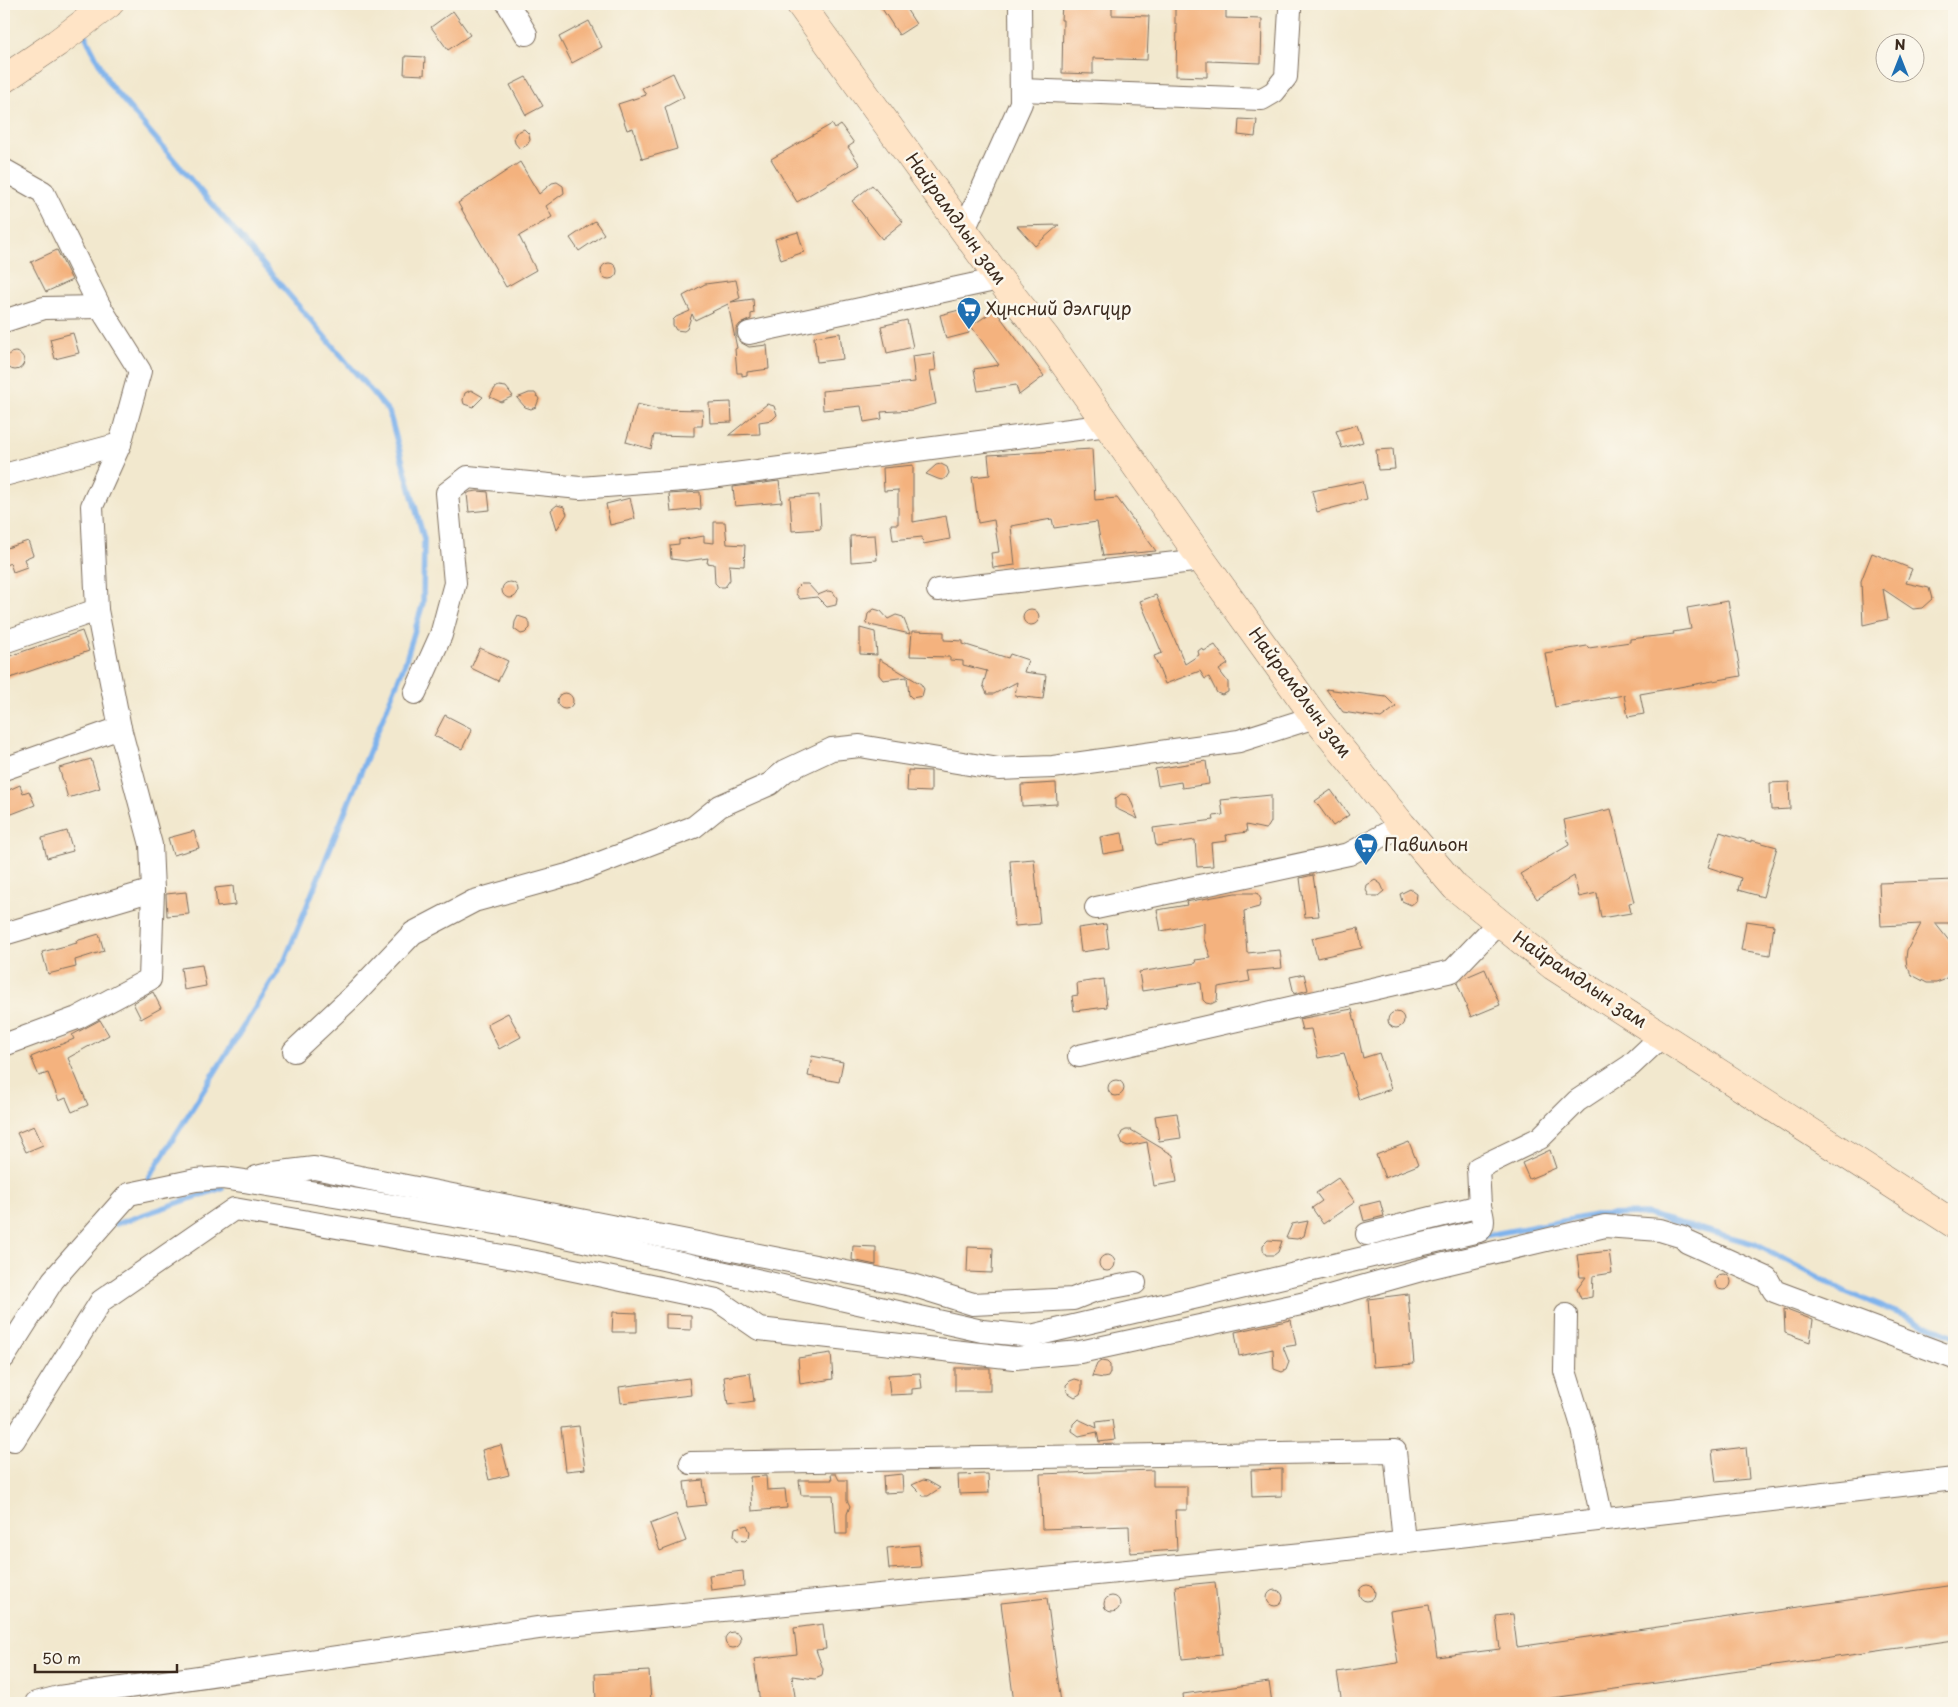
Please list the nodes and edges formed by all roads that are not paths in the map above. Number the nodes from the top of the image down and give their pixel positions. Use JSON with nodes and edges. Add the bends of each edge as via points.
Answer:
{"nodes":[{"id":1,"x":109,"y":4,"type":"edge"},
{"id":2,"x":508,"y":4,"type":"edge"},
{"id":3,"x":800,"y":4,"type":"edge"},
{"id":4,"x":1020,"y":4,"type":"edge"},
{"id":5,"x":1290,"y":10,"type":"dead end"},
{"id":6,"x":526,"y":34,"type":"dead end"},
{"id":7,"x":4,"y":79,"type":"edge"},
{"id":8,"x":1021,"y":90,"type":"junction"},
{"id":9,"x":4,"y":170,"type":"edge"},
{"id":10,"x":964,"y":230,"type":"junction"},
{"id":11,"x":999,"y":279,"type":"junction"},
{"id":12,"x":100,"y":308,"type":"junction"},
{"id":13,"x":4,"y":321,"type":"edge"},
{"id":14,"x":749,"y":333,"type":"dead end"},
{"id":15,"x":1108,"y":425,"type":"junction"},
{"id":16,"x":120,"y":444,"type":"junction"},
{"id":17,"x":4,"y":475,"type":"edge"},
{"id":18,"x":1202,"y":560,"type":"junction"},
{"id":19,"x":938,"y":590,"type":"dead end"},
{"id":20,"x":97,"y":610,"type":"junction"},
{"id":21,"x":4,"y":642,"type":"edge"},
{"id":22,"x":415,"y":693,"type":"dead end"},
{"id":23,"x":1315,"y":717,"type":"junction"},
{"id":24,"x":120,"y":728,"type":"junction"},
{"id":25,"x":4,"y":769,"type":"edge"},
{"id":26,"x":1402,"y":825,"type":"junction"},
{"id":27,"x":153,"y":890,"type":"junction"},
{"id":28,"x":1096,"y":908,"type":"dead end"},
{"id":29,"x":1498,"y":924,"type":"junction"},
{"id":30,"x":4,"y":934,"type":"edge"},
{"id":31,"x":1662,"y":1036,"type":"junction"},
{"id":32,"x":4,"y":1045,"type":"edge"},
{"id":33,"x":294,"y":1051,"type":"dead end"},
{"id":34,"x":1079,"y":1056,"type":"dead end"},
{"id":35,"x":244,"y":1180,"type":"junction"},
{"id":36,"x":1480,"y":1206,"type":"junction"},
{"id":37,"x":1954,"y":1224,"type":"edge"},
{"id":38,"x":1367,"y":1234,"type":"dead end"},
{"id":39,"x":1135,"y":1283,"type":"dead end"},
{"id":40,"x":1566,"y":1315,"type":"dead end"},
{"id":41,"x":4,"y":1357,"type":"edge"},
{"id":42,"x":1954,"y":1358,"type":"edge"},
{"id":43,"x":14,"y":1440,"type":"dead end"},
{"id":44,"x":691,"y":1463,"type":"dead end"},
{"id":45,"x":1954,"y":1479,"type":"edge"},
{"id":46,"x":1602,"y":1519,"type":"junction"},
{"id":47,"x":1404,"y":1542,"type":"junction"},
{"id":48,"x":36,"y":1703,"type":"edge"}],
"edges":[{"from":1,"to":7,"type":"main road"},
{"from":2,"to":6,"type":"street"},
{"from":3,"to":10,"type":"main road","name":"Найрамдлын зам"},
{"from":4,"to":8,"type":"street"},
{"from":5,"to":8,"type":"street","via":[[1286,77],[1274,92],[1262,99]]},
{"from":8,"to":10,"type":"street","via":[[1021,103]]},
{"from":9,"to":12,"type":"street","via":[[43,192]]},
{"from":10,"to":11,"type":"main road","name":"Найрамдлын зам"},
{"from":11,"to":14,"type":"street"},
{"from":11,"to":15,"type":"main road","name":"Найрамдлын зам"},
{"from":12,"to":13,"type":"street","via":[[44,308]]},
{"from":12,"to":16,"type":"street","via":[[140,371]]},
{"from":15,"to":18,"type":"main road","name":"Найрамдлын зам"},
{"from":15,"to":22,"type":"street","via":[[696,479],[580,488],[468,477],[447,493],[456,583],[441,635]]},
{"from":16,"to":17,"type":"street"},
{"from":16,"to":20,"type":"street","via":[[92,506]]},
{"from":18,"to":19,"type":"street"},
{"from":18,"to":23,"type":"main road","name":"Найрамдлын зам"},
{"from":20,"to":21,"type":"street"},
{"from":20,"to":24,"type":"street"},
{"from":23,"to":26,"type":"main road","name":"Найрамдлын зам"},
{"from":23,"to":33,"type":"street","via":[[1239,741],[1053,767],[999,769],[860,746],[832,749],[785,771],[770,784],[720,806],[694,827],[574,873],[474,901],[412,933],[357,992]]},
{"from":24,"to":25,"type":"street"},
{"from":24,"to":27,"type":"street","via":[[152,845]]},
{"from":26,"to":28,"type":"street","via":[[1349,854]]},
{"from":26,"to":29,"type":"main road","name":"Найрамдлын зам","via":[[1455,887]]},
{"from":27,"to":30,"type":"street"},
{"from":27,"to":32,"type":"street","via":[[150,979],[78,1018]]},
{"from":29,"to":31,"type":"main road","name":"Найрамдлын зам","via":[[1553,966]]},
{"from":29,"to":34,"type":"street","via":[[1452,971]]},
{"from":31,"to":36,"type":"street","via":[[1630,1066],[1577,1101],[1540,1138],[1478,1168]]},
{"from":31,"to":37,"type":"main road","name":"Найрамдлын зам"},
{"from":35,"to":36,"type":"street","via":[[526,1228],[982,1331],[1031,1336],[1479,1231],[1484,1222]]},
{"from":35,"to":39,"type":"street","via":[[314,1168],[912,1285],[973,1304],[1073,1299],[1093,1291]]},
{"from":35,"to":41,"type":"street","via":[[196,1180],[129,1194],[53,1280]]},
{"from":36,"to":38,"type":"street"},
{"from":40,"to":46,"type":"street","via":[[1565,1371],[1583,1429]]},
{"from":42,"to":43,"type":"street","via":[[1774,1291],[1767,1278],[1687,1242],[1683,1237],[1660,1230],[1605,1226],[1432,1267],[1301,1304],[1080,1352],[1016,1358],[759,1328],[717,1300],[531,1261],[234,1209],[101,1301]]},
{"from":44,"to":47,"type":"street","via":[[1395,1451]]},
{"from":45,"to":46,"type":"street"},
{"from":46,"to":47,"type":"street"},
{"from":47,"to":48,"type":"street","via":[[538,1628],[59,1697]]}]}
